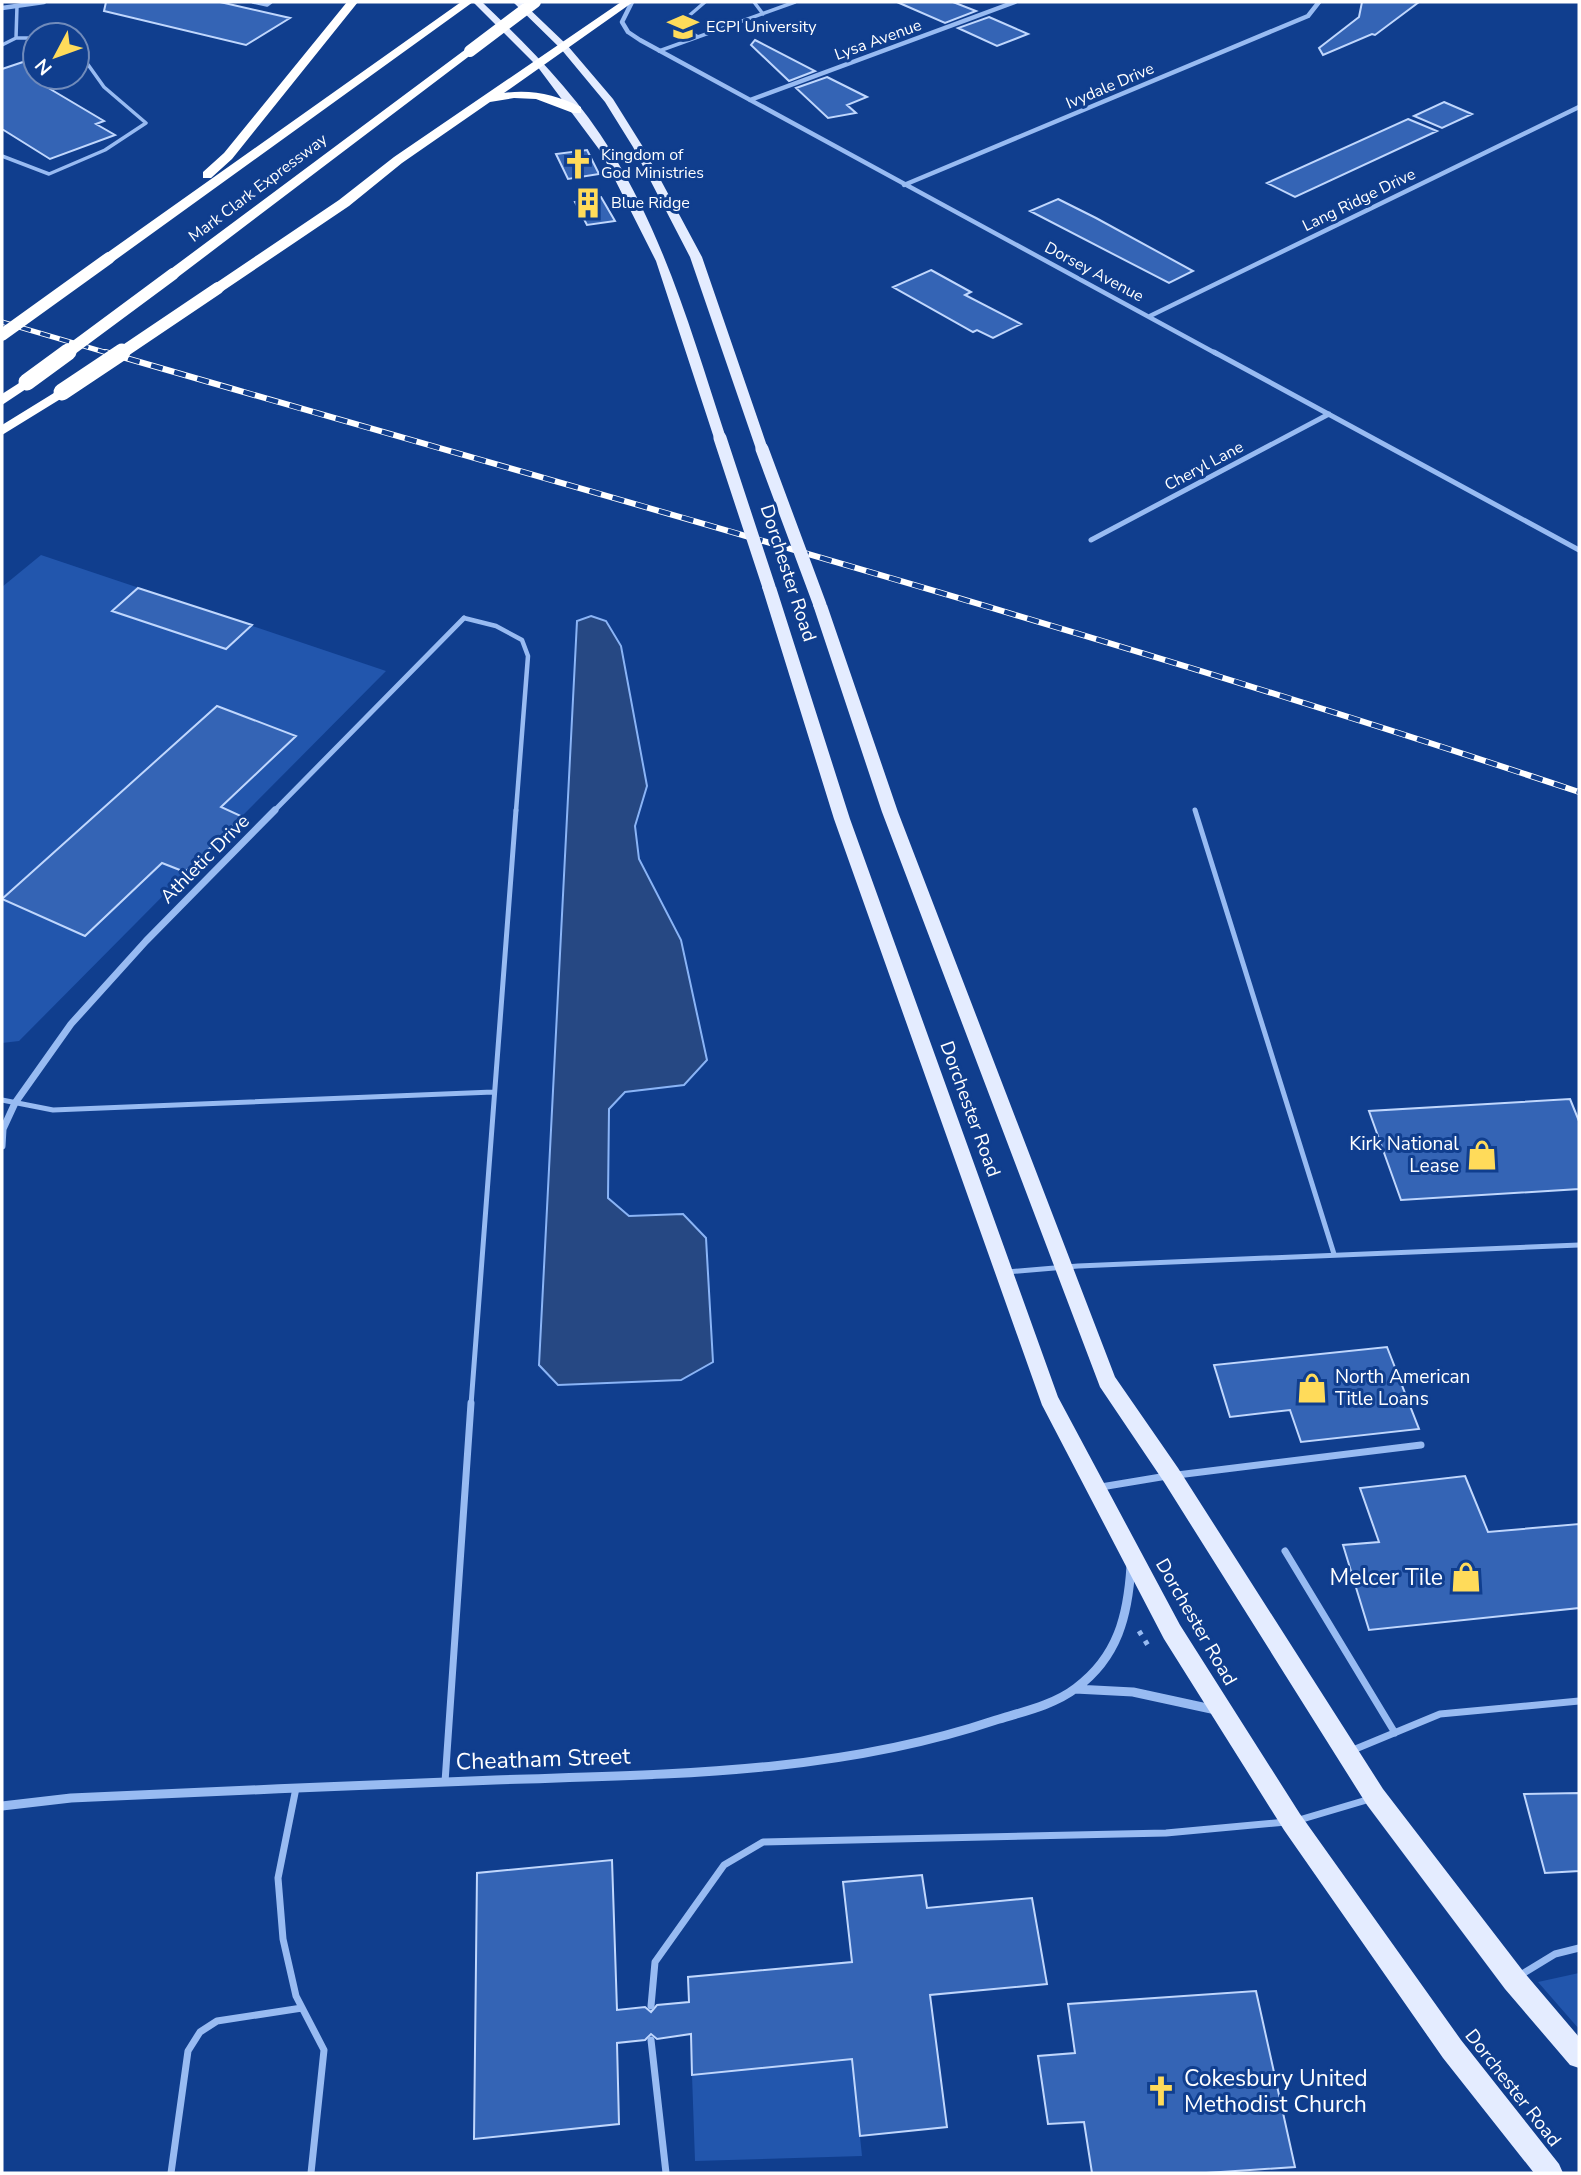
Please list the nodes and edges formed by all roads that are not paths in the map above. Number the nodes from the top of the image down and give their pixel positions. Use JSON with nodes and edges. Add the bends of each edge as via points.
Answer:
{"nodes":[{"id":1,"x":44,"y":2,"type":"edge"},
{"id":2,"x":253,"y":2,"type":"edge"},
{"id":3,"x":271,"y":2,"type":"edge"},
{"id":4,"x":352,"y":2,"type":"edge"},
{"id":5,"x":468,"y":2,"type":"edge"},
{"id":6,"x":477,"y":2,"type":"edge"},
{"id":7,"x":517,"y":2,"type":"edge"},
{"id":8,"x":535,"y":2,"type":"edge"},
{"id":9,"x":630,"y":2,"type":"edge"},
{"id":10,"x":705,"y":2,"type":"edge"},
{"id":11,"x":754,"y":2,"type":"edge"},
{"id":12,"x":795,"y":2,"type":"edge"},
{"id":13,"x":1015,"y":2,"type":"edge"},
{"id":14,"x":1319,"y":2,"type":"edge"},
{"id":15,"x":17,"y":6,"type":"junction"},
{"id":16,"x":2,"y":8,"type":"edge"},
{"id":17,"x":763,"y":14,"type":"junction"},
{"id":18,"x":698,"y":37,"type":"junction"},
{"id":19,"x":16,"y":38,"type":"junction"},
{"id":20,"x":21,"y":38,"type":"edge"},
{"id":21,"x":2,"y":45,"type":"edge"},
{"id":22,"x":564,"y":47,"type":"junction"},
{"id":23,"x":659,"y":51,"type":"junction"},
{"id":24,"x":540,"y":64,"type":"junction"},
{"id":25,"x":91,"y":69,"type":"edge"},
{"id":26,"x":750,"y":100,"type":"junction"},
{"id":27,"x":480,"y":103,"type":"junction"},
{"id":28,"x":1579,"y":107,"type":"edge"},
{"id":29,"x":577,"y":110,"type":"junction"},
{"id":30,"x":2,"y":156,"type":"edge"},
{"id":31,"x":904,"y":185,"type":"junction"},
{"id":32,"x":109,"y":258,"type":"junction"},
{"id":33,"x":1150,"y":316,"type":"junction"},
{"id":34,"x":2,"y":335,"type":"edge"},
{"id":35,"x":2,"y":401,"type":"edge"},
{"id":36,"x":1329,"y":414,"type":"junction"},
{"id":37,"x":2,"y":431,"type":"edge"},
{"id":38,"x":1091,"y":540,"type":"dead end"},
{"id":39,"x":1579,"y":550,"type":"edge"},
{"id":40,"x":464,"y":618,"type":"joint"},
{"id":41,"x":1195,"y":810,"type":"dead end"},
{"id":42,"x":493,"y":1092,"type":"junction"},
{"id":43,"x":2,"y":1100,"type":"edge"},
{"id":44,"x":15,"y":1103,"type":"junction"},
{"id":45,"x":2,"y":1146,"type":"edge"},
{"id":46,"x":1579,"y":1245,"type":"edge"},
{"id":47,"x":1334,"y":1254,"type":"junction"},
{"id":48,"x":1063,"y":1266,"type":"junction"},
{"id":49,"x":1003,"y":1272,"type":"junction"},
{"id":50,"x":1421,"y":1445,"type":"dead end"},
{"id":51,"x":1171,"y":1475,"type":"junction"},
{"id":52,"x":1096,"y":1488,"type":"junction"},
{"id":53,"x":1284,"y":1551,"type":"dead end"},
{"id":54,"x":1131,"y":1555,"type":"junction"},
{"id":55,"x":1075,"y":1689,"type":"junction"},
{"id":56,"x":1579,"y":1701,"type":"edge"},
{"id":57,"x":1223,"y":1711,"type":"junction"},
{"id":58,"x":1395,"y":1733,"type":"junction"},
{"id":59,"x":1346,"y":1753,"type":"junction"},
{"id":60,"x":445,"y":1782,"type":"junction"},
{"id":61,"x":296,"y":1788,"type":"junction"},
{"id":62,"x":1375,"y":1797,"type":"junction"},
{"id":63,"x":2,"y":1806,"type":"edge"},
{"id":64,"x":1292,"y":1822,"type":"junction"},
{"id":65,"x":1579,"y":1948,"type":"edge"},
{"id":66,"x":1514,"y":1980,"type":"junction"},
{"id":67,"x":651,"y":2006,"type":"dead end"},
{"id":68,"x":302,"y":2008,"type":"junction"},
{"id":69,"x":651,"y":2040,"type":"dead end"},
{"id":70,"x":1579,"y":2056,"type":"edge"},
{"id":71,"x":171,"y":2173,"type":"edge"},
{"id":72,"x":311,"y":2173,"type":"edge"},
{"id":73,"x":666,"y":2173,"type":"edge"},
{"id":74,"x":1550,"y":2173,"type":"edge"}],
"edges":[{"from":1,"to":15,"type":"street"},
{"from":2,"to":3,"type":"lane"},
{"from":4,"to":32,"type":"highway","via":[[228,156]]},
{"from":5,"to":32,"type":"highway","name":"Mark Clark Expressway"},
{"from":6,"to":24,"type":"main road","name":"Dorchester Road"},
{"from":7,"to":22,"type":"main road","name":"Dorchester Road"},
{"from":8,"to":35,"type":"highway","name":"Mark Clark Expressway","bridge":true},
{"from":9,"to":22,"type":"highway"},
{"from":9,"to":23,"type":"street","name":"Dorsey Avenue","via":[[622,22],[628,32]]},
{"from":10,"to":18,"type":"lane","via":[[684,20],[685,29]]},
{"from":11,"to":17,"type":"lane"},
{"from":12,"to":17,"type":"lane"},
{"from":13,"to":26,"type":"street","name":"Lysa Avenue"},
{"from":14,"to":31,"type":"street","name":"Ivydale Drive","via":[[1308,16]]},
{"from":15,"to":16,"type":"street"},
{"from":15,"to":19,"type":"lane"},
{"from":17,"to":18,"type":"lane"},
{"from":18,"to":23,"type":"lane"},
{"from":19,"to":20,"type":"lane"},
{"from":19,"to":21,"type":"lane"},
{"from":22,"to":24,"type":"highway"},
{"from":22,"to":48,"type":"main road","name":"Dorchester Road","bridge":true,"via":[[624,124],[696,257],[890,812]]},
{"from":23,"to":26,"type":"street","name":"Dorsey Avenue"},
{"from":24,"to":27,"type":"highway"},
{"from":24,"to":29,"type":"main road","name":"Dorchester Road"},
{"from":25,"to":30,"type":"lane","via":[[104,87],[146,122],[105,150],[50,174]]},
{"from":26,"to":31,"type":"street","name":"Dorsey Avenue"},
{"from":27,"to":29,"type":"highway","via":[[529,94],[559,100]]},
{"from":27,"to":37,"type":"highway","bridge":true,"via":[[344,203]]},
{"from":28,"to":33,"type":"street","name":"Lang Ridge Drive"},
{"from":29,"to":49,"type":"main road","name":"Dorchester Road","bridge":true,"via":[[606,151],[662,261],[842,819]]},
{"from":31,"to":33,"type":"street","name":"Dorsey Avenue"},
{"from":32,"to":34,"type":"highway","name":"Mark Clark Expressway","bridge":true},
{"from":33,"to":36,"type":"street","name":"Dorsey Avenue"},
{"from":36,"to":38,"type":"street","name":"Cheryl Lane"},
{"from":36,"to":39,"type":"street","name":"Dorsey Avenue"},
{"from":40,"to":42,"type":"lane","via":[[496,626],[522,640],[528,656]]},
{"from":40,"to":44,"type":"street","name":"Athletic Drive","via":[[146,941],[71,1024]]},
{"from":41,"to":47,"type":"lane"},
{"from":42,"to":44,"type":"lane","via":[[53,1110]]},
{"from":42,"to":60,"type":"lane"},
{"from":43,"to":44,"type":"lane"},
{"from":44,"to":45,"type":"street","name":"Athletic Drive","via":[[3,1129]]},
{"from":46,"to":47,"type":"lane"},
{"from":47,"to":48,"type":"lane"},
{"from":48,"to":49,"type":"lane"},
{"from":48,"to":51,"type":"main road","name":"Dorchester Road","via":[[1107,1381]]},
{"from":49,"to":52,"type":"main road","name":"Dorchester Road","via":[[1049,1399]]},
{"from":50,"to":51,"type":"lane"},
{"from":51,"to":52,"type":"lane"},
{"from":51,"to":59,"type":"main road","name":"Dorchester Road"},
{"from":52,"to":54,"type":"main road","name":"Dorchester Road"},
{"from":53,"to":58,"type":"lane"},
{"from":54,"to":55,"type":"street","name":"Cheatham Street","via":[[1129,1603],[1112,1654]]},
{"from":54,"to":57,"type":"main road","name":"Dorchester Road","via":[[1172,1632]]},
{"from":55,"to":57,"type":"street","name":"Cheatham Street","via":[[1133,1692]]},
{"from":55,"to":60,"type":"street","name":"Cheatham Street","via":[[982,1727],[838,1759],[729,1770]]},
{"from":56,"to":58,"type":"lane","via":[[1440,1714]]},
{"from":57,"to":64,"type":"main road","name":"Dorchester Road"},
{"from":58,"to":59,"type":"lane"},
{"from":59,"to":62,"type":"main road","name":"Dorchester Road"},
{"from":60,"to":61,"type":"street","name":"Cheatham Street"},
{"from":61,"to":63,"type":"street","name":"Cheatham Street","via":[[71,1798]]},
{"from":61,"to":68,"type":"lane","via":[[278,1878],[283,1939]]},
{"from":62,"to":64,"type":"lane"},
{"from":62,"to":66,"type":"main road","name":"Dorchester Road"},
{"from":64,"to":67,"type":"lane","via":[[1166,1833],[763,1842],[723,1865],[655,1962]]},
{"from":64,"to":74,"type":"main road","name":"Dorchester Road","via":[[1452,2049]]},
{"from":65,"to":66,"type":"lane","via":[[1567,1948]]},
{"from":66,"to":70,"type":"main road","name":"Dorchester Road"},
{"from":68,"to":71,"type":"lane","via":[[217,2021],[200,2032],[188,2051]]},
{"from":68,"to":72,"type":"lane","via":[[324,2050]]},
{"from":69,"to":73,"type":"lane"}]}
